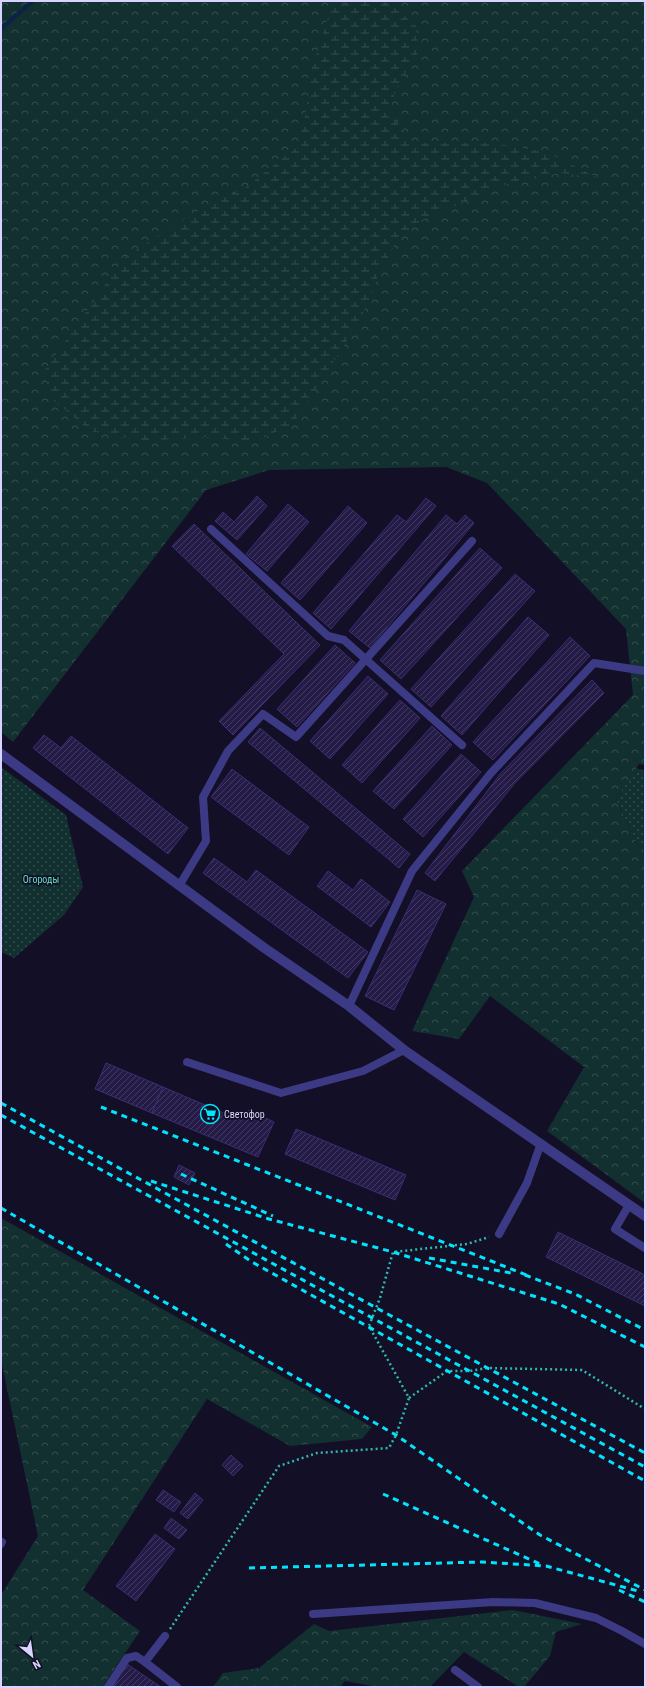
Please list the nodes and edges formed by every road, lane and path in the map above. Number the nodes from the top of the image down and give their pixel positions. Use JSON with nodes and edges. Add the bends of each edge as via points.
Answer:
{"nodes":[{"id":1,"x":211,"y":529,"type":"dead end"},
{"id":2,"x":472,"y":541,"type":"dead end"},
{"id":3,"x":366,"y":659,"type":"junction"},
{"id":4,"x":645,"y":671,"type":"edge"},
{"id":5,"x":462,"y":745,"type":"dead end"},
{"id":6,"x":1,"y":754,"type":"edge"},
{"id":7,"x":179,"y":886,"type":"junction"},
{"id":8,"x":349,"y":1006,"type":"junction"},
{"id":9,"x":404,"y":1050,"type":"junction"},
{"id":10,"x":187,"y":1062,"type":"dead end"},
{"id":11,"x":541,"y":1143,"type":"junction"},
{"id":12,"x":629,"y":1205,"type":"junction"},
{"id":13,"x":645,"y":1216,"type":"edge"},
{"id":14,"x":499,"y":1234,"type":"joint"},
{"id":15,"x":645,"y":1248,"type":"edge"},
{"id":16,"x":409,"y":1398,"type":"junction"},
{"id":17,"x":645,"y":1408,"type":"edge"},
{"id":18,"x":313,"y":1614,"type":"dead end"},
{"id":19,"x":165,"y":1636,"type":"joint"},
{"id":20,"x":645,"y":1644,"type":"edge"},
{"id":21,"x":145,"y":1662,"type":"junction"},
{"id":22,"x":455,"y":1670,"type":"dead end"},
{"id":23,"x":108,"y":1687,"type":"edge"},
{"id":24,"x":177,"y":1687,"type":"edge"},
{"id":25,"x":478,"y":1687,"type":"edge"}],
"edges":[{"from":1,"to":3,"type":"lane","via":[[328,636],[344,640]]},
{"from":2,"to":3,"type":"lane"},
{"from":3,"to":5,"type":"lane"},
{"from":3,"to":7,"type":"lane","via":[[296,737],[263,714],[228,751],[203,797],[206,841]]},
{"from":4,"to":8,"type":"lane","via":[[594,663],[491,773],[412,871]]},
{"from":6,"to":7,"type":"street"},
{"from":7,"to":8,"type":"street"},
{"from":8,"to":9,"type":"street"},
{"from":9,"to":10,"type":"lane","via":[[363,1071],[281,1093]]},
{"from":9,"to":11,"type":"street"},
{"from":11,"to":12,"type":"street"},
{"from":11,"to":14,"type":"lane","via":[[527,1183]]},
{"from":12,"to":13,"type":"street"},
{"from":12,"to":15,"type":"lane","via":[[616,1229]]},
{"from":14,"to":16,"type":"path","via":[[467,1244],[393,1252],[380,1298],[368,1326]]},
{"from":16,"to":17,"type":"path","via":[[448,1371],[487,1368],[582,1370]]},
{"from":16,"to":19,"type":"path","via":[[389,1448],[317,1453],[279,1466]]},
{"from":18,"to":20,"type":"lane","via":[[493,1602],[535,1603],[596,1618]]},
{"from":19,"to":21,"type":"lane"},
{"from":21,"to":23,"type":"lane","via":[[136,1656],[127,1658]]},
{"from":21,"to":24,"type":"lane"},
{"from":22,"to":25,"type":"lane"}]}
